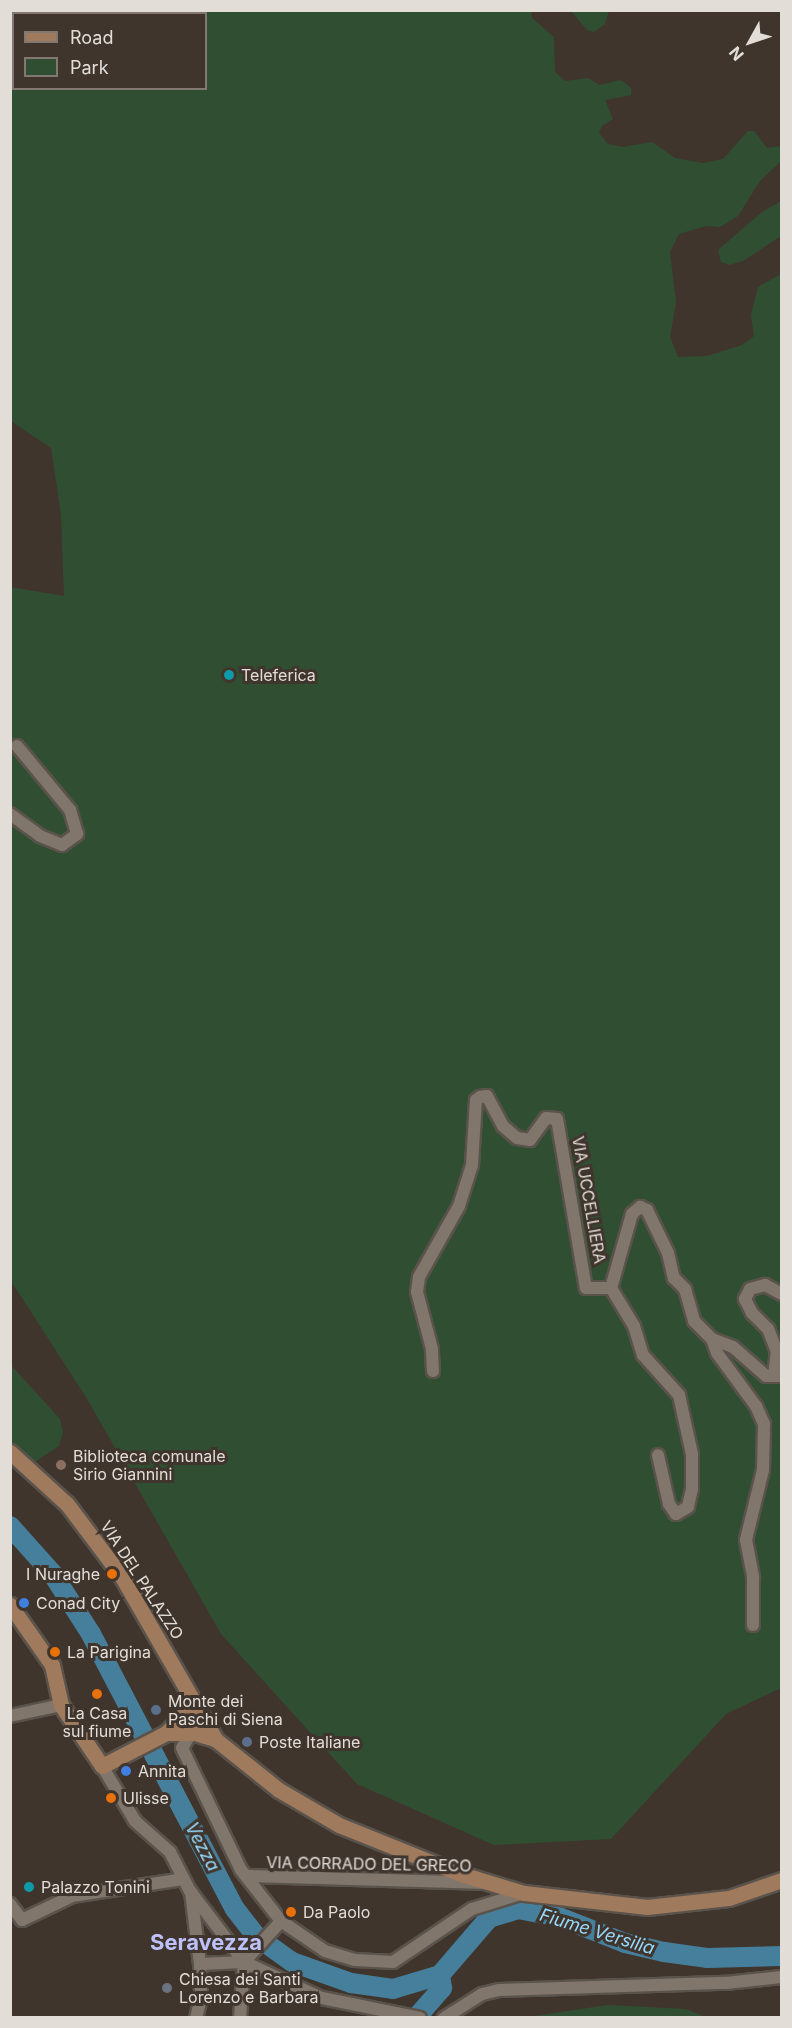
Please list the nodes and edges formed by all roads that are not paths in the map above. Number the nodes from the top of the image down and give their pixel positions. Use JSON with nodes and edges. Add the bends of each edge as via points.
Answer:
{"nodes":[{"id":1,"x":16,"y":746,"type":"dead end"},
{"id":2,"x":10,"y":814,"type":"edge"},
{"id":3,"x":611,"y":1288,"type":"junction"},
{"id":4,"x":782,"y":1294,"type":"edge"},
{"id":5,"x":712,"y":1339,"type":"junction"},
{"id":6,"x":433,"y":1371,"type":"dead end"},
{"id":7,"x":778,"y":1375,"type":"edge"},
{"id":8,"x":10,"y":1452,"type":"edge"},
{"id":9,"x":658,"y":1455,"type":"dead end"},
{"id":10,"x":10,"y":1605,"type":"edge"},
{"id":11,"x":753,"y":1625,"type":"dead end"},
{"id":12,"x":61,"y":1705,"type":"junction"},
{"id":13,"x":200,"y":1715,"type":"junction"},
{"id":14,"x":10,"y":1716,"type":"edge"},
{"id":15,"x":166,"y":1733,"type":"junction"},
{"id":16,"x":191,"y":1733,"type":"junction"},
{"id":17,"x":216,"y":1739,"type":"junction"},
{"id":18,"x":102,"y":1766,"type":"junction"},
{"id":19,"x":248,"y":1876,"type":"junction"},
{"id":20,"x":183,"y":1879,"type":"junction"},
{"id":21,"x":782,"y":1880,"type":"edge"},
{"id":22,"x":489,"y":1884,"type":"junction"},
{"id":23,"x":190,"y":1891,"type":"junction"},
{"id":24,"x":524,"y":1893,"type":"junction"},
{"id":25,"x":10,"y":1904,"type":"edge"},
{"id":26,"x":279,"y":1923,"type":"junction"},
{"id":27,"x":248,"y":1958,"type":"junction"},
{"id":28,"x":200,"y":1964,"type":"junction"},
{"id":29,"x":782,"y":1977,"type":"edge"},
{"id":30,"x":390,"y":2014,"type":"edge"},
{"id":31,"x":196,"y":2018,"type":"edge"},
{"id":32,"x":240,"y":2018,"type":"edge"},
{"id":33,"x":420,"y":2018,"type":"edge"},
{"id":34,"x":444,"y":2018,"type":"edge"}],
"edges":[{"from":1,"to":2,"type":"street","via":[[70,810],[77,834],[62,845],[40,836]]},
{"from":3,"to":5,"type":"street","name":"VIA UCCELLIERA","via":[[632,1214],[640,1207],[646,1210],[668,1253],[674,1278],[685,1289],[694,1320]]},
{"from":3,"to":6,"type":"street","name":"VIA UCCELLIERA","via":[[586,1288],[557,1119],[546,1118],[530,1140],[517,1138],[503,1126],[486,1096],[480,1097],[476,1100],[472,1165],[459,1206],[448,1232],[419,1277],[417,1292],[432,1349]]},
{"from":3,"to":9,"type":"street","via":[[634,1326],[643,1355],[679,1395],[692,1454],[692,1489],[688,1507],[676,1514],[669,1504]]},
{"from":4,"to":7,"type":"street","name":"VIA UCCELLIERA","via":[[765,1285],[750,1289],[745,1299],[768,1329],[777,1352]]},
{"from":5,"to":7,"type":"street","name":"VIA UCCELLIERA","via":[[733,1347],[766,1376]]},
{"from":5,"to":11,"type":"street","via":[[717,1353],[756,1406],[764,1424],[763,1470],[746,1540],[753,1577]]},
{"from":8,"to":13,"type":"main road","name":"VIA DEL PALAZZO","via":[[67,1504],[122,1576]]},
{"from":10,"to":12,"type":"main road","via":[[52,1665]]},
{"from":12,"to":14,"type":"street"},
{"from":12,"to":18,"type":"main road"},
{"from":13,"to":15,"type":"main road","via":[[182,1716]]},
{"from":13,"to":16,"type":"main road","via":[[199,1725]]},
{"from":13,"to":17,"type":"main road","name":"VIA DEL PALAZZO"},
{"from":15,"to":16,"type":"main road"},
{"from":15,"to":18,"type":"main road"},
{"from":16,"to":17,"type":"main road"},
{"from":16,"to":19,"type":"street","via":[[182,1748],[241,1870]]},
{"from":17,"to":22,"type":"main road","via":[[279,1790],[339,1825]]},
{"from":18,"to":20,"type":"street","via":[[135,1821],[170,1852]]},
{"from":19,"to":22,"type":"street","name":"VIA CORRADO DEL GRECO"},
{"from":19,"to":26,"type":"street"},
{"from":20,"to":23,"type":"street"},
{"from":20,"to":25,"type":"street","via":[[72,1896],[22,1920]]},
{"from":21,"to":24,"type":"main road","via":[[729,1898],[647,1907]]},
{"from":22,"to":24,"type":"main road"},
{"from":23,"to":27,"type":"street"},
{"from":23,"to":28,"type":"street"},
{"from":24,"to":26,"type":"street","via":[[472,1909],[393,1962],[355,1960],[325,1952]]},
{"from":26,"to":27,"type":"street"},
{"from":27,"to":28,"type":"street"},
{"from":27,"to":30,"type":"street","via":[[322,1998]]},
{"from":27,"to":32,"type":"street"},
{"from":28,"to":31,"type":"street","via":[[201,1998]]},
{"from":29,"to":34,"type":"street","via":[[726,1983],[615,1983],[499,1990],[482,1994]]},
{"from":30,"to":33,"type":"street"}]}
